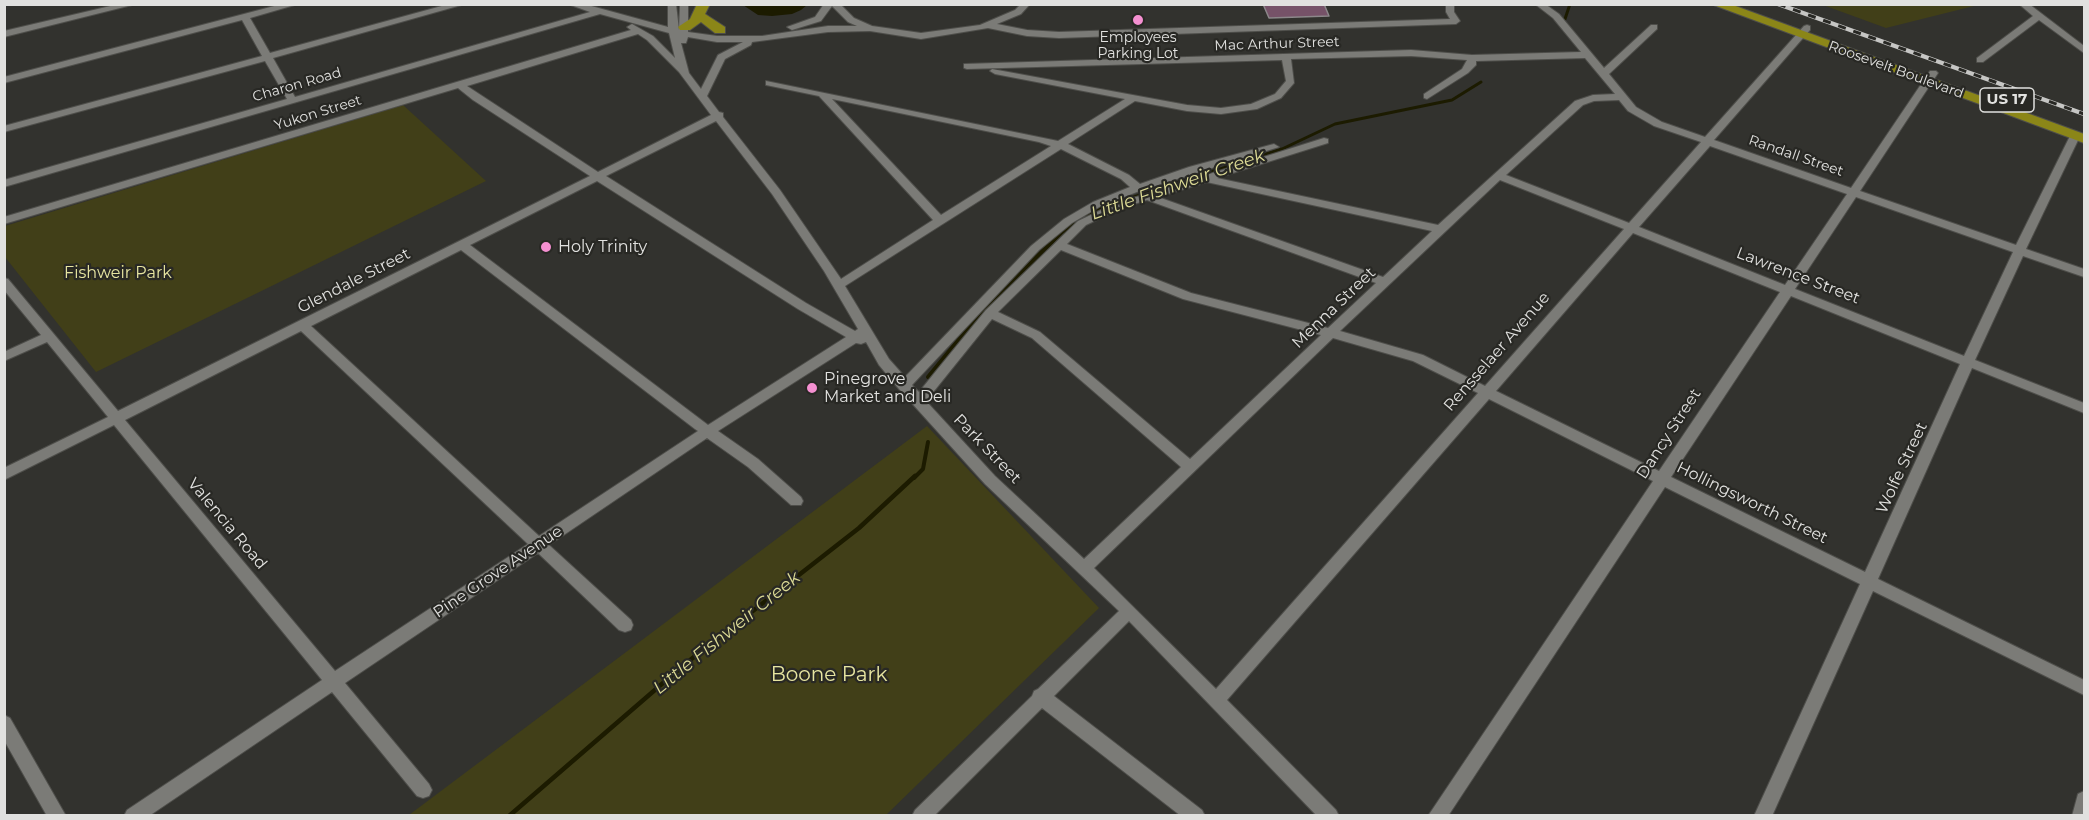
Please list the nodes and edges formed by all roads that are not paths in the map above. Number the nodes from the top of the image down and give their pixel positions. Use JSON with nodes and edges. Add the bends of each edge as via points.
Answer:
{"nodes":[{"id":1,"x":132,"y":4,"type":"edge"},
{"id":2,"x":294,"y":4,"type":"edge"},
{"id":3,"x":461,"y":4,"type":"edge"},
{"id":4,"x":573,"y":4,"type":"edge"},
{"id":5,"x":672,"y":4,"type":"edge"},
{"id":6,"x":684,"y":4,"type":"edge"},
{"id":7,"x":829,"y":4,"type":"edge"},
{"id":8,"x":835,"y":4,"type":"edge"},
{"id":9,"x":1026,"y":4,"type":"edge"},
{"id":10,"x":1450,"y":4,"type":"edge"},
{"id":11,"x":1539,"y":4,"type":"edge"},
{"id":12,"x":1717,"y":4,"type":"edge"},
{"id":13,"x":1743,"y":4,"type":"edge"},
{"id":14,"x":2023,"y":4,"type":"edge"},
{"id":15,"x":701,"y":10,"type":"edge"},
{"id":16,"x":598,"y":12,"type":"junction"},
{"id":17,"x":612,"y":15,"type":"junction"},
{"id":18,"x":2039,"y":16,"type":"junction"},
{"id":19,"x":245,"y":17,"type":"junction"},
{"id":20,"x":988,"y":25,"type":"junction"},
{"id":21,"x":1654,"y":27,"type":"dead end"},
{"id":22,"x":870,"y":28,"type":"junction"},
{"id":23,"x":678,"y":29,"type":"junction"},
{"id":24,"x":720,"y":30,"type":"junction"},
{"id":25,"x":639,"y":31,"type":"junction"},
{"id":26,"x":1803,"y":31,"type":"junction"},
{"id":27,"x":4,"y":34,"type":"edge"},
{"id":28,"x":762,"y":39,"type":"junction"},
{"id":29,"x":2085,"y":50,"type":"edge"},
{"id":30,"x":1587,"y":55,"type":"junction"},
{"id":31,"x":1286,"y":57,"type":"junction"},
{"id":32,"x":268,"y":58,"type":"junction"},
{"id":33,"x":1472,"y":58,"type":"junction"},
{"id":34,"x":1980,"y":60,"type":"dead end"},
{"id":35,"x":967,"y":66,"type":"dead end"},
{"id":36,"x":986,"y":66,"type":"junction"},
{"id":37,"x":684,"y":73,"type":"junction"},
{"id":38,"x":1603,"y":74,"type":"junction"},
{"id":39,"x":1930,"y":77,"type":"junction"},
{"id":40,"x":4,"y":80,"type":"edge"},
{"id":41,"x":769,"y":82,"type":"dead end"},
{"id":42,"x":460,"y":85,"type":"junction"},
{"id":43,"x":703,"y":95,"type":"junction"},
{"id":44,"x":823,"y":95,"type":"junction"},
{"id":45,"x":1427,"y":96,"type":"dead end"},
{"id":46,"x":1134,"y":98,"type":"junction"},
{"id":47,"x":1621,"y":98,"type":"junction"},
{"id":48,"x":292,"y":100,"type":"junction"},
{"id":49,"x":718,"y":115,"type":"junction"},
{"id":50,"x":4,"y":129,"type":"edge"},
{"id":51,"x":2082,"y":133,"type":"edge"},
{"id":52,"x":1324,"y":141,"type":"dead end"},
{"id":53,"x":1706,"y":141,"type":"junction"},
{"id":54,"x":1060,"y":144,"type":"junction"},
{"id":55,"x":1274,"y":147,"type":"dead end"},
{"id":56,"x":1500,"y":176,"type":"junction"},
{"id":57,"x":600,"y":177,"type":"junction"},
{"id":58,"x":1208,"y":179,"type":"junction"},
{"id":59,"x":4,"y":184,"type":"edge"},
{"id":60,"x":1853,"y":191,"type":"junction"},
{"id":61,"x":1143,"y":192,"type":"junction"},
{"id":62,"x":4,"y":221,"type":"edge"},
{"id":63,"x":940,"y":221,"type":"junction"},
{"id":64,"x":1629,"y":227,"type":"junction"},
{"id":65,"x":1440,"y":230,"type":"junction"},
{"id":66,"x":462,"y":245,"type":"junction"},
{"id":67,"x":1058,"y":245,"type":"junction"},
{"id":68,"x":2021,"y":250,"type":"junction"},
{"id":69,"x":2085,"y":273,"type":"edge"},
{"id":70,"x":4,"y":282,"type":"edge"},
{"id":71,"x":1385,"y":282,"type":"junction"},
{"id":72,"x":839,"y":285,"type":"junction"},
{"id":73,"x":1788,"y":290,"type":"junction"},
{"id":74,"x":990,"y":313,"type":"junction"},
{"id":75,"x":303,"y":325,"type":"junction"},
{"id":76,"x":1332,"y":333,"type":"junction"},
{"id":77,"x":860,"y":334,"type":"junction"},
{"id":78,"x":49,"y":336,"type":"junction"},
{"id":79,"x":4,"y":357,"type":"edge"},
{"id":80,"x":1970,"y":362,"type":"junction"},
{"id":81,"x":904,"y":386,"type":"junction"},
{"id":82,"x":1486,"y":391,"type":"junction"},
{"id":83,"x":918,"y":402,"type":"junction"},
{"id":84,"x":2085,"y":408,"type":"edge"},
{"id":85,"x":116,"y":419,"type":"junction"},
{"id":86,"x":708,"y":431,"type":"junction"},
{"id":87,"x":1189,"y":466,"type":"junction"},
{"id":88,"x":4,"y":475,"type":"edge"},
{"id":89,"x":1661,"y":479,"type":"junction"},
{"id":90,"x":796,"y":501,"type":"dead end"},
{"id":91,"x":539,"y":544,"type":"junction"},
{"id":92,"x":1083,"y":569,"type":"junction"},
{"id":93,"x":1870,"y":581,"type":"junction"},
{"id":94,"x":1129,"y":611,"type":"junction"},
{"id":95,"x":625,"y":626,"type":"dead end"},
{"id":96,"x":334,"y":682,"type":"junction"},
{"id":97,"x":2085,"y":688,"type":"edge"},
{"id":98,"x":1040,"y":696,"type":"junction"},
{"id":99,"x":1216,"y":701,"type":"junction"},
{"id":100,"x":4,"y":723,"type":"edge"},
{"id":101,"x":423,"y":789,"type":"dead end"},
{"id":102,"x":2085,"y":800,"type":"edge"},
{"id":103,"x":57,"y":816,"type":"edge"},
{"id":104,"x":133,"y":816,"type":"edge"},
{"id":105,"x":921,"y":816,"type":"edge"},
{"id":106,"x":1196,"y":816,"type":"edge"},
{"id":107,"x":1330,"y":816,"type":"edge"},
{"id":108,"x":1437,"y":816,"type":"edge"},
{"id":109,"x":1763,"y":816,"type":"edge"},
{"id":110,"x":2080,"y":816,"type":"edge"}],
"edges":[{"from":1,"to":27,"type":"street"},
{"from":2,"to":19,"type":"street"},
{"from":3,"to":32,"type":"street"},
{"from":4,"to":16,"type":"street"},
{"from":5,"to":23,"type":"street"},
{"from":6,"to":23,"type":"street"},
{"from":7,"to":24,"type":"street","via":[[818,19],[795,27]]},
{"from":8,"to":22,"type":"street","via":[[851,20]]},
{"from":9,"to":20,"type":"street","via":[[1018,12]]},
{"from":10,"to":20,"type":"street","via":[[1456,21],[1059,35]]},
{"from":11,"to":30,"type":"street","name":"Randall Street","via":[[1556,16]]},
{"from":12,"to":26,"type":"highway","name":"Roosevelt Boulevard","number":"US 17"},
{"from":13,"to":26,"type":"highway","name":"Roosevelt Boulevard","number":"US 17"},
{"from":14,"to":18,"type":"street"},
{"from":15,"to":23,"type":"highway"},
{"from":15,"to":24,"type":"highway"},
{"from":16,"to":17,"type":"street"},
{"from":16,"to":48,"type":"street","name":"Charon Road"},
{"from":17,"to":23,"type":"street"},
{"from":17,"to":25,"type":"street"},
{"from":18,"to":29,"type":"street"},
{"from":18,"to":34,"type":"street"},
{"from":19,"to":32,"type":"street"},
{"from":19,"to":40,"type":"street"},
{"from":20,"to":22,"type":"street","via":[[931,36]]},
{"from":21,"to":38,"type":"street"},
{"from":22,"to":28,"type":"street","via":[[828,29]]},
{"from":23,"to":24,"type":"street"},
{"from":23,"to":28,"type":"street","via":[[717,39]]},
{"from":23,"to":37,"type":"street","name":"Park Street"},
{"from":25,"to":37,"type":"street"},
{"from":25,"to":42,"type":"street","name":"Yukon Street"},
{"from":26,"to":39,"type":"highway","name":"Roosevelt Boulevard","number":"US 17"},
{"from":26,"to":53,"type":"street","name":"Rensselaer Avenue"},
{"from":28,"to":43,"type":"street","via":[[721,57]]},
{"from":30,"to":33,"type":"street","name":"Mac Arthur Street"},
{"from":30,"to":38,"type":"street","name":"Randall Street"},
{"from":31,"to":33,"type":"street","name":"Mac Arthur Street","via":[[1411,53]]},
{"from":31,"to":36,"type":"street","name":"Mac Arthur Street"},
{"from":31,"to":46,"type":"street","via":[[1291,73],[1286,88],[1253,107],[1204,111]]},
{"from":32,"to":48,"type":"street"},
{"from":32,"to":50,"type":"street"},
{"from":33,"to":45,"type":"street","via":[[1465,71]]},
{"from":35,"to":36,"type":"street","name":"Mac Arthur Street"},
{"from":36,"to":46,"type":"street"},
{"from":37,"to":43,"type":"street","name":"Park Street"},
{"from":38,"to":47,"type":"street","name":"Randall Street"},
{"from":39,"to":51,"type":"highway","name":"Roosevelt Boulevard","number":"US 17"},
{"from":39,"to":60,"type":"street","name":"Dancy Street"},
{"from":41,"to":44,"type":"street"},
{"from":42,"to":57,"type":"street"},
{"from":42,"to":62,"type":"street","name":"Yukon Street"},
{"from":43,"to":49,"type":"street","name":"Park Street"},
{"from":44,"to":54,"type":"street"},
{"from":44,"to":63,"type":"street"},
{"from":46,"to":54,"type":"street"},
{"from":47,"to":53,"type":"street","name":"Randall Street","via":[[1641,116]]},
{"from":47,"to":56,"type":"street","name":"Menna Street","via":[[1579,103]]},
{"from":48,"to":59,"type":"street","name":"Charon Road"},
{"from":49,"to":57,"type":"street","name":"Glendale Street"},
{"from":49,"to":72,"type":"street","name":"Park Street"},
{"from":51,"to":68,"type":"street","name":"Wolfe Street"},
{"from":52,"to":58,"type":"street"},
{"from":53,"to":60,"type":"street","name":"Randall Street"},
{"from":53,"to":64,"type":"street","name":"Rensselaer Avenue"},
{"from":54,"to":61,"type":"street","via":[[1125,177]]},
{"from":54,"to":63,"type":"street"},
{"from":55,"to":61,"type":"street","via":[[1193,169]]},
{"from":56,"to":64,"type":"street","name":"Lawrence Street"},
{"from":56,"to":65,"type":"street","name":"Menna Street"},
{"from":57,"to":66,"type":"street","name":"Glendale Street"},
{"from":57,"to":77,"type":"street","via":[[802,306]]},
{"from":58,"to":61,"type":"street"},
{"from":58,"to":65,"type":"street"},
{"from":60,"to":68,"type":"street","name":"Randall Street"},
{"from":60,"to":73,"type":"street","name":"Dancy Street"},
{"from":61,"to":67,"type":"street","via":[[1082,223]]},
{"from":61,"to":71,"type":"street"},
{"from":61,"to":81,"type":"street","via":[[1097,204],[1068,221],[1035,248]]},
{"from":63,"to":72,"type":"street"},
{"from":64,"to":73,"type":"street","name":"Lawrence Street"},
{"from":64,"to":82,"type":"street","name":"Rensselaer Avenue"},
{"from":65,"to":71,"type":"street","name":"Menna Street"},
{"from":66,"to":75,"type":"street","name":"Glendale Street"},
{"from":66,"to":86,"type":"street"},
{"from":67,"to":74,"type":"street"},
{"from":67,"to":76,"type":"street","name":"Hollingsworth Street","via":[[1187,296]]},
{"from":68,"to":69,"type":"street","name":"Randall Street"},
{"from":68,"to":80,"type":"street","name":"Wolfe Street"},
{"from":70,"to":78,"type":"street","name":"Valencia Road"},
{"from":71,"to":76,"type":"street","name":"Menna Street"},
{"from":72,"to":77,"type":"street","name":"Park Street"},
{"from":73,"to":80,"type":"street","name":"Lawrence Street"},
{"from":73,"to":89,"type":"street","name":"Dancy Street"},
{"from":74,"to":83,"type":"street"},
{"from":74,"to":87,"type":"street","via":[[1036,335]]},
{"from":75,"to":85,"type":"street","name":"Glendale Street"},
{"from":75,"to":91,"type":"street"},
{"from":76,"to":82,"type":"street","name":"Hollingsworth Street","via":[[1399,350]]},
{"from":76,"to":87,"type":"street","name":"Menna Street"},
{"from":77,"to":81,"type":"street","name":"Park Street"},
{"from":77,"to":86,"type":"street","name":"Pine Grove Avenue"},
{"from":78,"to":79,"type":"street"},
{"from":78,"to":85,"type":"street","name":"Valencia Road"},
{"from":80,"to":84,"type":"street","name":"Lawrence Street"},
{"from":80,"to":93,"type":"street","name":"Wolfe Street"},
{"from":81,"to":83,"type":"street","name":"Park Street"},
{"from":82,"to":89,"type":"street","name":"Hollingsworth Street"},
{"from":82,"to":99,"type":"street","name":"Rensselaer Avenue"},
{"from":83,"to":92,"type":"street","name":"Park Street","via":[[990,480]]},
{"from":85,"to":88,"type":"street","name":"Glendale Street"},
{"from":85,"to":96,"type":"street","name":"Valencia Road"},
{"from":86,"to":90,"type":"street"},
{"from":86,"to":91,"type":"street","name":"Pine Grove Avenue"},
{"from":87,"to":92,"type":"street","name":"Menna Street"},
{"from":89,"to":93,"type":"street","name":"Hollingsworth Street"},
{"from":89,"to":108,"type":"street","name":"Dancy Street"},
{"from":91,"to":95,"type":"street"},
{"from":91,"to":96,"type":"street","name":"Pine Grove Avenue"},
{"from":92,"to":94,"type":"street","name":"Park Street"},
{"from":93,"to":97,"type":"street","name":"Hollingsworth Street"},
{"from":93,"to":109,"type":"street","name":"Wolfe Street"},
{"from":94,"to":98,"type":"street"},
{"from":94,"to":99,"type":"street","name":"Park Street"},
{"from":96,"to":101,"type":"street","name":"Valencia Road"},
{"from":96,"to":104,"type":"street","name":"Pine Grove Avenue"},
{"from":98,"to":105,"type":"street"},
{"from":98,"to":106,"type":"street"},
{"from":99,"to":107,"type":"street","name":"Park Street"},
{"from":100,"to":103,"type":"street"},
{"from":102,"to":110,"type":"street"}]}
